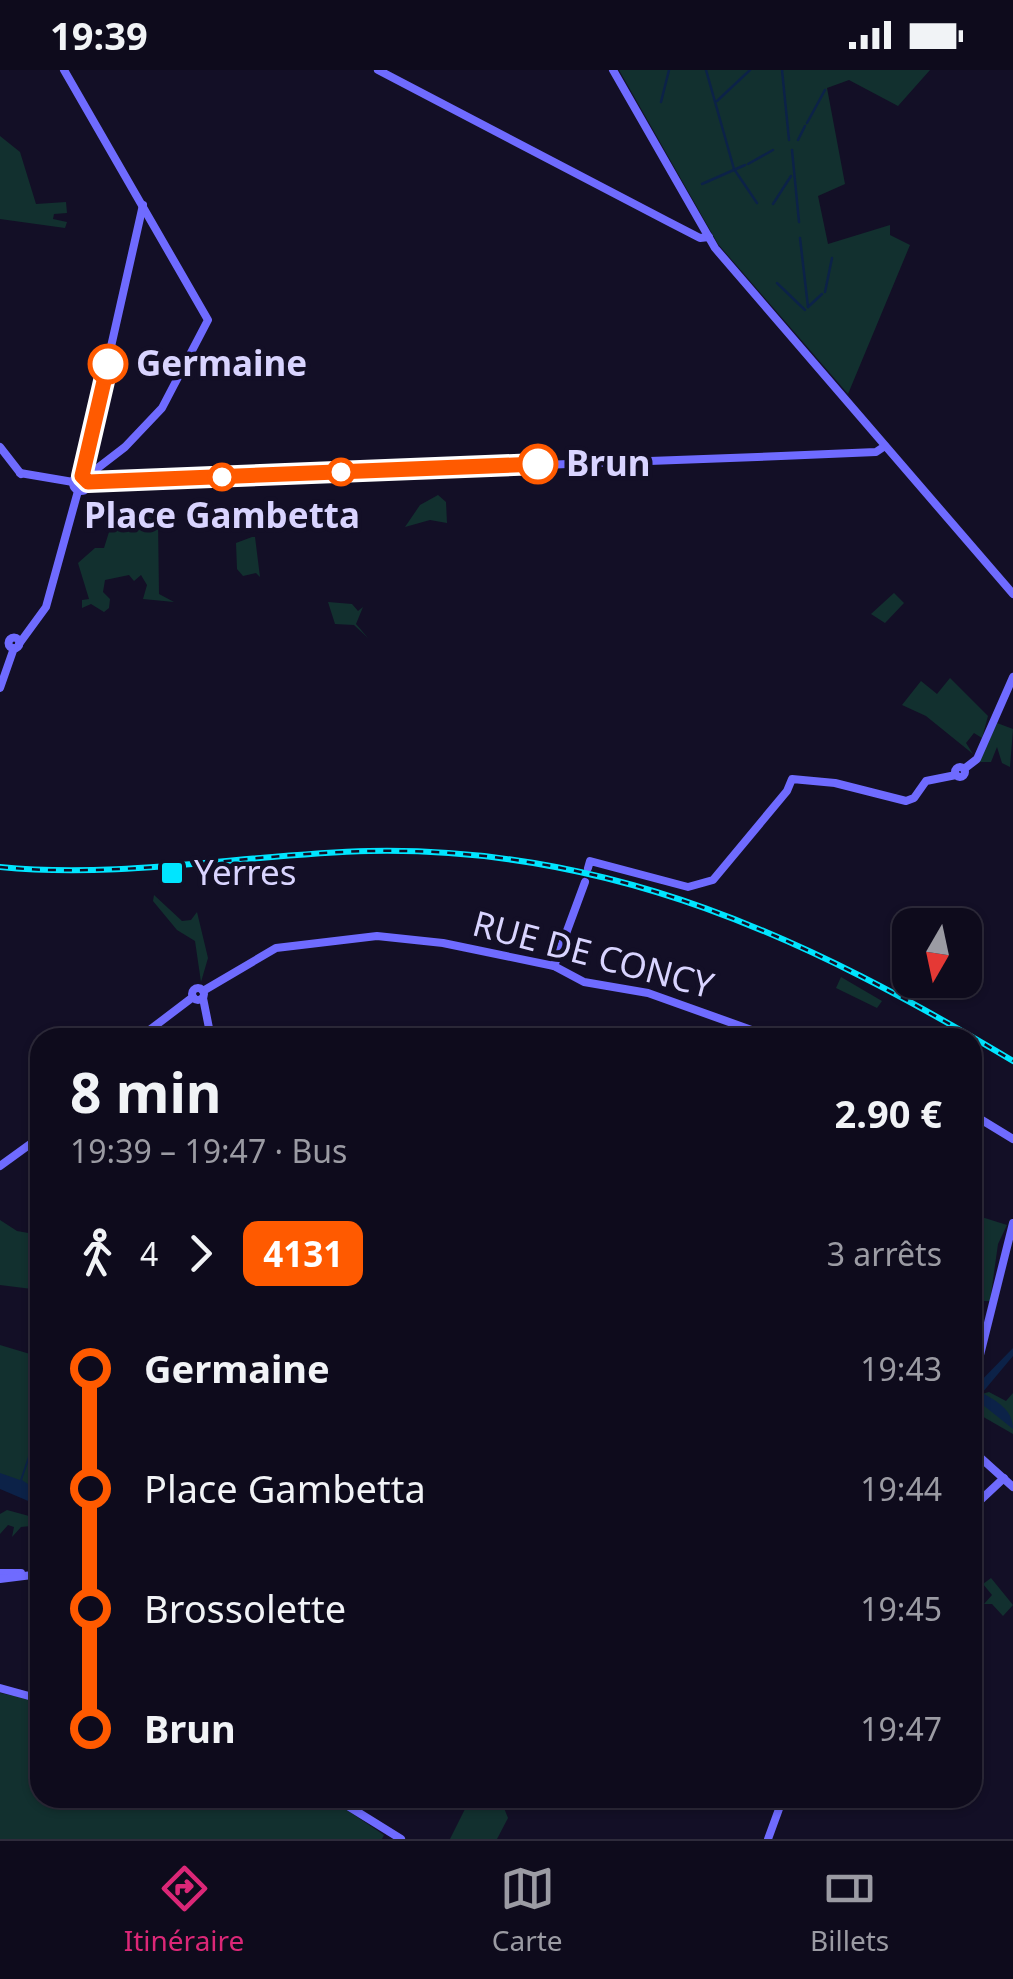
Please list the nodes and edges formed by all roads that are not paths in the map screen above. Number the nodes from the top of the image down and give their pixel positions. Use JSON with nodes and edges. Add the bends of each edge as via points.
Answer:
{"nodes":[{"id":1,"x":64,"y":70,"type":"edge"},
{"id":2,"x":378,"y":70,"type":"edge"},
{"id":3,"x":613,"y":70,"type":"edge"},
{"id":4,"x":143,"y":205,"type":"junction"},
{"id":5,"x":709,"y":237,"type":"junction"},
{"id":6,"x":886,"y":446,"type":"junction"},
{"id":7,"x":0,"y":447,"type":"edge"},
{"id":8,"x":85,"y":478,"type":"junction"},
{"id":9,"x":76,"y":486,"type":"junction"},
{"id":10,"x":1013,"y":594,"type":"edge"},
{"id":11,"x":1013,"y":676,"type":"edge"},
{"id":12,"x":0,"y":688,"type":"edge"},
{"id":13,"x":588,"y":868,"type":"dead end"},
{"id":14,"x":585,"y":882,"type":"dead end"},
{"id":15,"x":554,"y":966,"type":"junction"},
{"id":16,"x":200,"y":995,"type":"junction"},
{"id":17,"x":153,"y":1028,"type":"edge"},
{"id":18,"x":208,"y":1028,"type":"edge"},
{"id":19,"x":746,"y":1028,"type":"edge"},
{"id":20,"x":982,"y":1120,"type":"edge"},
{"id":21,"x":1013,"y":1138,"type":"edge"},
{"id":22,"x":30,"y":1145,"type":"edge"},
{"id":23,"x":0,"y":1166,"type":"edge"},
{"id":24,"x":1013,"y":1223,"type":"edge"},
{"id":25,"x":982,"y":1356,"type":"edge"},
{"id":26,"x":982,"y":1459,"type":"edge"},
{"id":27,"x":1004,"y":1478,"type":"junction"},
{"id":28,"x":1013,"y":1487,"type":"edge"},
{"id":29,"x":982,"y":1499,"type":"edge"},
{"id":30,"x":30,"y":1575,"type":"edge"},
{"id":31,"x":1,"y":1577,"type":"edge"},
{"id":32,"x":0,"y":1688,"type":"edge"},
{"id":33,"x":30,"y":1696,"type":"edge"},
{"id":34,"x":350,"y":1808,"type":"edge"},
{"id":35,"x":779,"y":1808,"type":"edge"},
{"id":36,"x":401,"y":1839,"type":"edge"},
{"id":37,"x":768,"y":1839,"type":"edge"}],
"edges":[{"from":1,"to":4,"type":"street"},
{"from":2,"to":5,"type":"street","via":[[666,221]]},
{"from":3,"to":5,"type":"street"},
{"from":4,"to":8,"type":"street"},
{"from":4,"to":8,"type":"street","via":[[208,320],[162,408]]},
{"from":5,"to":6,"type":"street"},
{"from":6,"to":8,"type":"street","via":[[876,452],[696,460]]},
{"from":6,"to":10,"type":"street"},
{"from":7,"to":9,"type":"street","via":[[25,476]]},
{"from":8,"to":9,"type":"street"},
{"from":8,"to":9,"type":"street"},
{"from":9,"to":12,"type":"street","via":[[48,600],[15,644]]},
{"from":11,"to":13,"type":"street","via":[[977,760],[931,778],[906,801],[792,779],[713,880],[696,887],[590,861]]},
{"from":14,"to":15,"type":"street"},
{"from":15,"to":16,"type":"street","name":"RUE DE CONCY","via":[[377,936],[276,948],[269,942],[266,951]]},
{"from":15,"to":19,"type":"street","name":"RUE DE CONCY","via":[[584,982],[648,993]]},
{"from":16,"to":17,"type":"street","name":"RUE DE CONCY"},
{"from":16,"to":18,"type":"street"},
{"from":20,"to":21,"type":"street"},
{"from":22,"to":23,"type":"street"},
{"from":24,"to":25,"type":"street"},
{"from":26,"to":27,"type":"street"},
{"from":27,"to":28,"type":"street"},
{"from":27,"to":29,"type":"street"},
{"from":30,"to":31,"type":"street"},
{"from":32,"to":33,"type":"street"},
{"from":34,"to":36,"type":"street"},
{"from":35,"to":37,"type":"street"}]}
